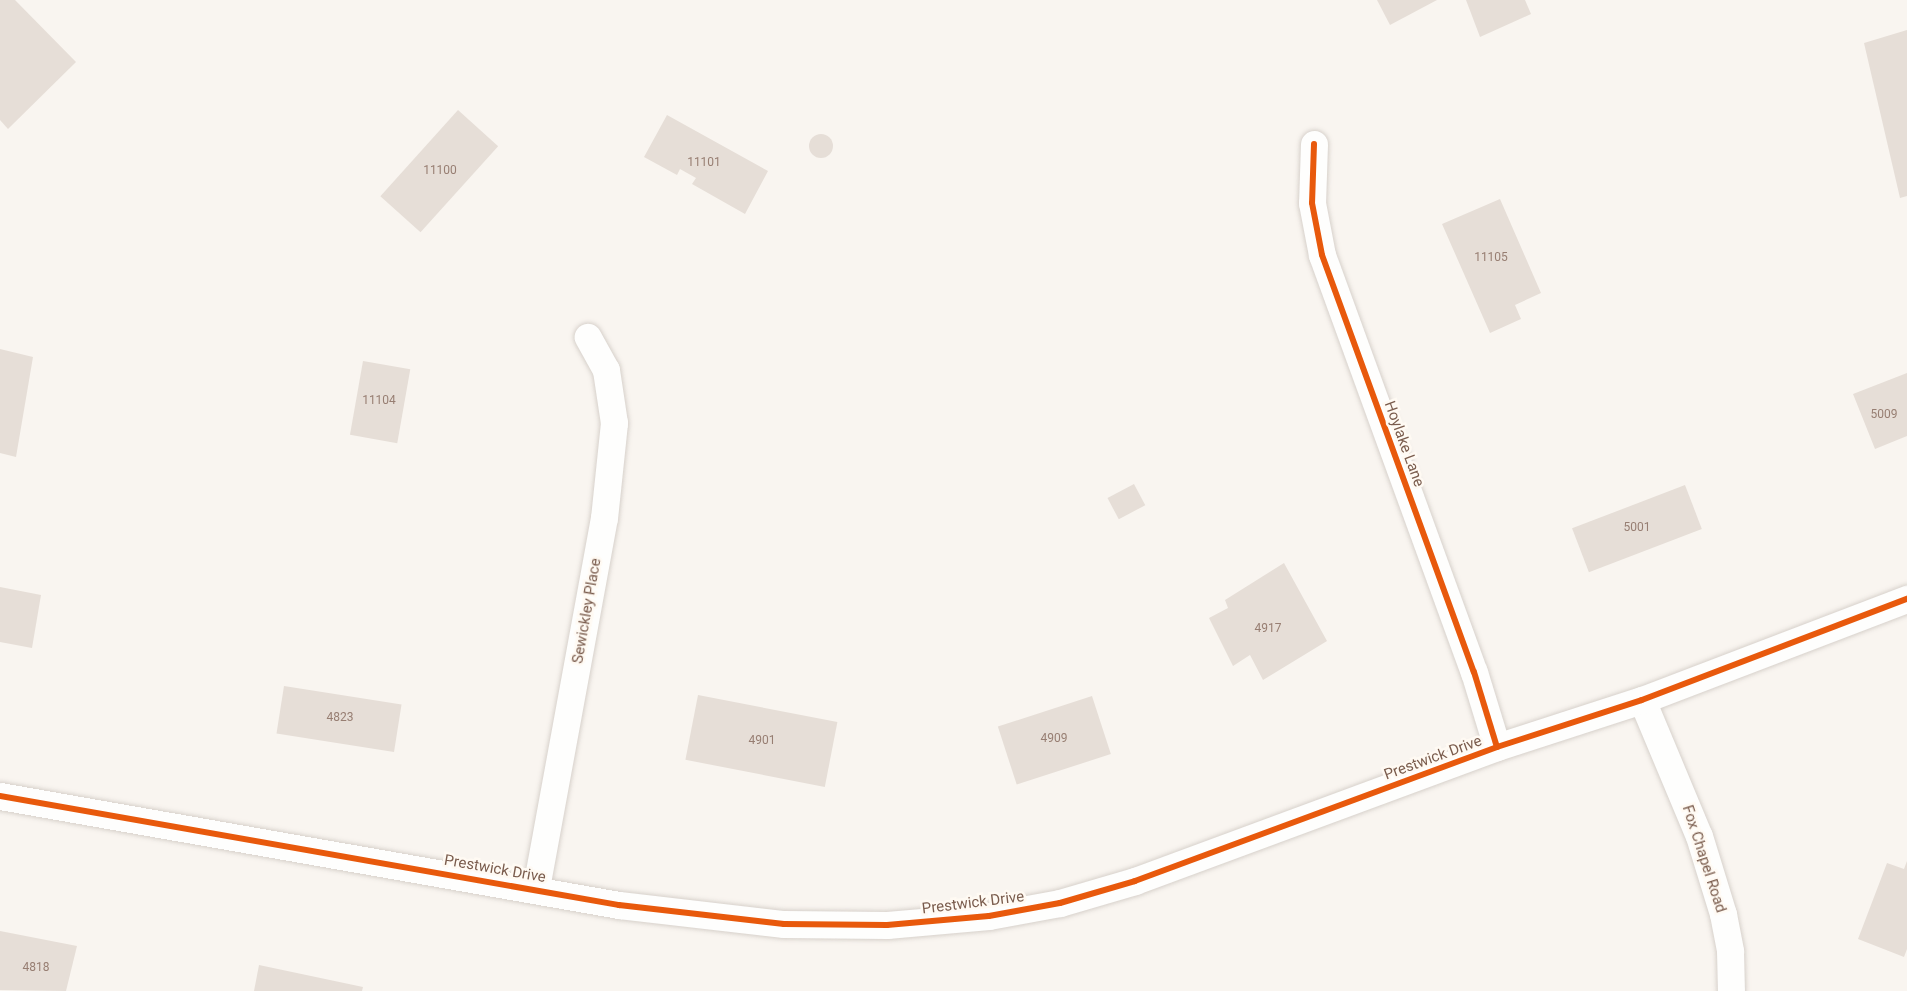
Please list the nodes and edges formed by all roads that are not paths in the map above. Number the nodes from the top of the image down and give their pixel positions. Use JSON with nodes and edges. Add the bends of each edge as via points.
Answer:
{"nodes":[{"id":1,"x":1314,"y":144,"type":"dead end"},
{"id":2,"x":588,"y":337,"type":"dead end"},
{"id":3,"x":1907,"y":599,"type":"edge"},
{"id":4,"x":1642,"y":700,"type":"junction"},
{"id":5,"x":1497,"y":747,"type":"junction"},
{"id":6,"x":0,"y":796,"type":"edge"},
{"id":7,"x":536,"y":888,"type":"junction"},
{"id":8,"x":1731,"y":991,"type":"edge"}],
"edges":[{"from":1,"to":5,"type":"street","name":"Hoylake Lane","via":[[1312,202],[1322,255],[1474,672]]},
{"from":2,"to":7,"type":"street","name":"Sewickley Place","via":[[606,370],[614,423],[604,518]]},
{"from":3,"to":4,"type":"street","name":"Prestwick Drive"},
{"from":4,"to":5,"type":"street","name":"Prestwick Drive"},
{"from":4,"to":8,"type":"street","name":"Fox Chapel Road","via":[[1699,836],[1723,914],[1730,951]]},
{"from":5,"to":7,"type":"street","name":"Prestwick Drive","via":[[1135,880],[1060,903],[989,916],[887,925],[784,924],[619,905]]},
{"from":6,"to":7,"type":"street","name":"Prestwick Drive"}]}
